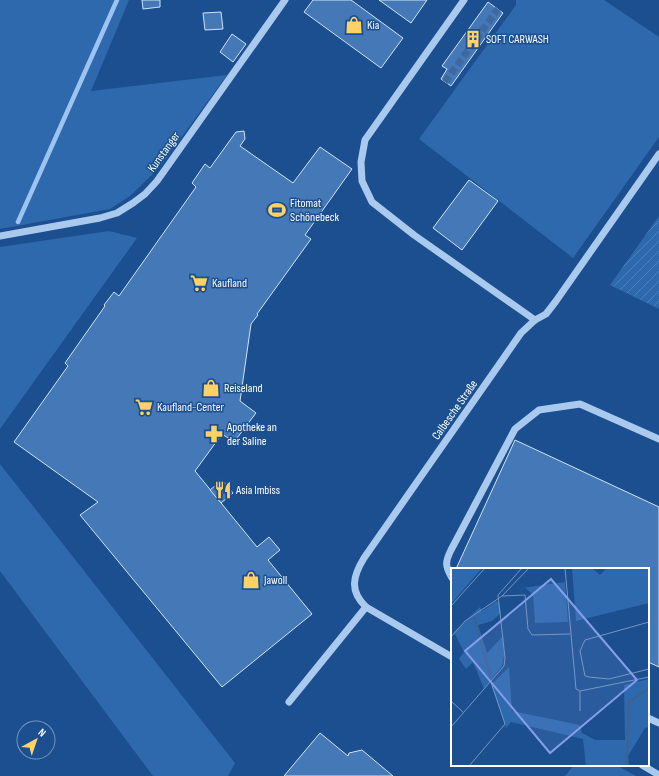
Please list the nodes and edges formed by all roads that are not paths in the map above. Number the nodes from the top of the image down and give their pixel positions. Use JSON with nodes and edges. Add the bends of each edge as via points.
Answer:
{"nodes":[{"id":1,"x":285,"y":0,"type":"edge"},
{"id":2,"x":464,"y":0,"type":"edge"},
{"id":3,"x":659,"y":154,"type":"edge"},
{"id":4,"x":2,"y":236,"type":"edge"},
{"id":5,"x":0,"y":244,"type":"edge"},
{"id":6,"x":535,"y":320,"type":"junction"},
{"id":7,"x":659,"y":439,"type":"edge"},
{"id":8,"x":451,"y":576,"type":"edge"},
{"id":9,"x":366,"y":607,"type":"junction"},
{"id":10,"x":451,"y":656,"type":"edge"},
{"id":11,"x":289,"y":702,"type":"dead end"},
{"id":12,"x":649,"y":718,"type":"edge"},
{"id":13,"x":659,"y":723,"type":"edge"},
{"id":14,"x":644,"y":766,"type":"edge"},
{"id":15,"x":659,"y":775,"type":"edge"}],
"edges":[{"from":1,"to":4,"type":"street","name":"Kunstanger","via":[[157,181],[145,194],[117,213],[100,218]]},
{"from":2,"to":6,"type":"street","via":[[365,140],[361,162],[362,181],[372,202],[414,235]]},
{"from":3,"to":6,"type":"street","name":"Calbesche Straße","via":[[556,301],[546,314]]},
{"from":4,"to":5,"type":"street","name":"Kunstanger"},
{"from":6,"to":9,"type":"street","name":"Calbesche Straße","via":[[522,333],[359,566],[354,578],[355,591]]},
{"from":7,"to":8,"type":"street","via":[[580,404],[539,410],[515,429],[451,550],[446,560]]},
{"from":9,"to":10,"type":"street","name":"Calbesche Straße"},
{"from":9,"to":11,"type":"street"},
{"from":12,"to":13,"type":"street"},
{"from":14,"to":15,"type":"street"}]}
